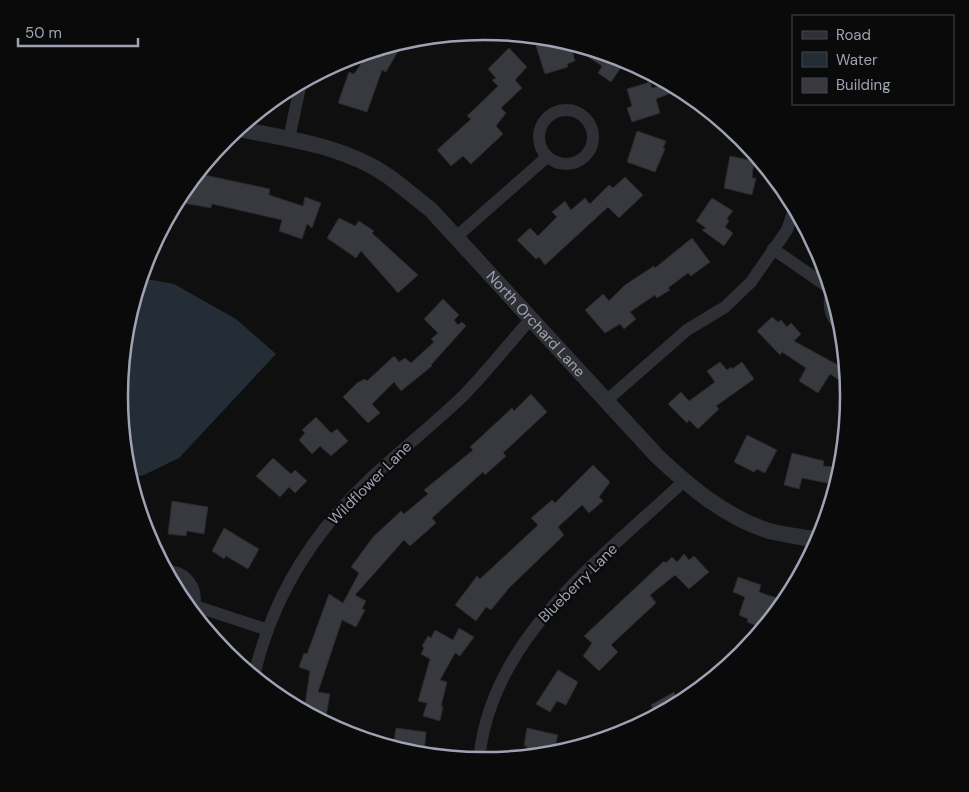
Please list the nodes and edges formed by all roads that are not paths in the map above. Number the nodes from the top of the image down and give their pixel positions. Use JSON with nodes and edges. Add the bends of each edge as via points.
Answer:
{"nodes":[{"id":1,"x":299,"y":93,"type":"edge"},
{"id":2,"x":248,"y":130,"type":"edge"},
{"id":3,"x":289,"y":139,"type":"junction"},
{"id":4,"x":547,"y":157,"type":"junction"},
{"id":5,"x":792,"y":216,"type":"edge"},
{"id":6,"x":456,"y":237,"type":"junction"},
{"id":7,"x":773,"y":249,"type":"junction"},
{"id":8,"x":822,"y":283,"type":"edge"},
{"id":9,"x":531,"y":319,"type":"junction"},
{"id":10,"x":606,"y":401,"type":"junction"},
{"id":11,"x":684,"y":481,"type":"junction"},
{"id":12,"x":810,"y":538,"type":"edge"},
{"id":13,"x":175,"y":573,"type":"edge"},
{"id":14,"x":193,"y":601,"type":"edge"},
{"id":15,"x":201,"y":611,"type":"edge"},
{"id":16,"x":268,"y":630,"type":"junction"},
{"id":17,"x":256,"y":668,"type":"edge"},
{"id":18,"x":480,"y":752,"type":"edge"}],
"edges":[{"from":1,"to":3,"type":"street"},
{"from":2,"to":3,"type":"street","name":"North Orchard Lane"},
{"from":3,"to":6,"type":"street","name":"North Orchard Lane","via":[[320,146],[388,176],[431,210]]},
{"from":4,"to":4,"type":"street","via":[[542,150],[539,133],[547,118],[563,110],[572,111],[587,120],[594,136],[592,146],[581,160],[564,165]]},
{"from":4,"to":6,"type":"street"},
{"from":5,"to":7,"type":"street","via":[[787,230]]},
{"from":6,"to":9,"type":"street","name":"North Orchard Lane"},
{"from":7,"to":8,"type":"street"},
{"from":7,"to":10,"type":"street","via":[[751,282],[725,307],[687,330]]},
{"from":9,"to":10,"type":"street","name":"North Orchard Lane"},
{"from":9,"to":16,"type":"street","name":"Wildflower Lane","via":[[463,395],[371,478],[334,517],[305,553],[281,597]]},
{"from":10,"to":11,"type":"street","name":"North Orchard Lane"},
{"from":11,"to":12,"type":"street","name":"North Orchard Lane","via":[[739,519],[770,531]]},
{"from":11,"to":18,"type":"street","name":"Blueberry Lane","via":[[554,603],[525,638],[505,672],[491,707]]},
{"from":13,"to":14,"type":"street","via":[[188,580],[193,588]]},
{"from":15,"to":16,"type":"street"},
{"from":16,"to":17,"type":"street","name":"Wildflower Lane"}]}
